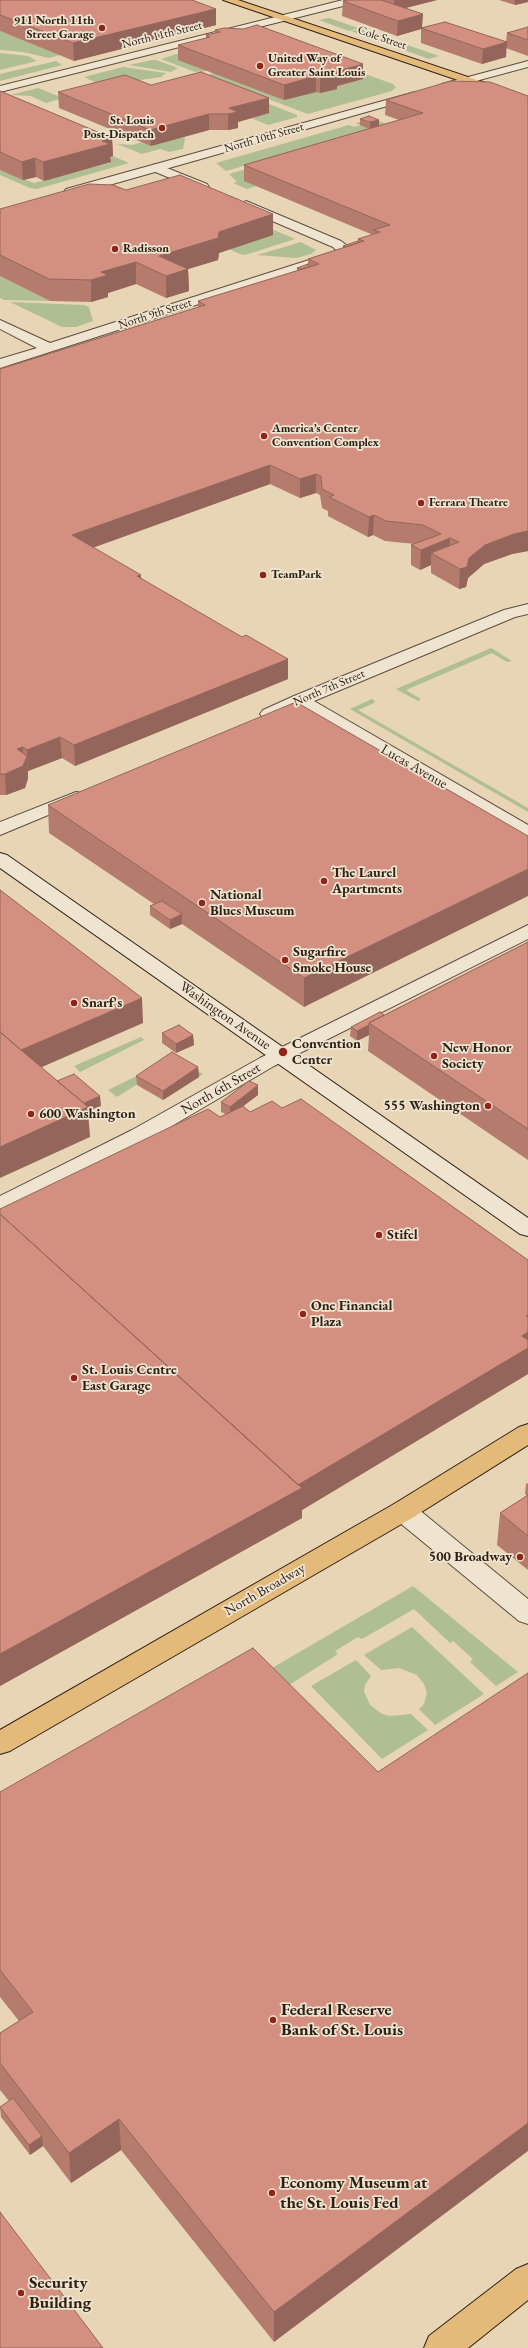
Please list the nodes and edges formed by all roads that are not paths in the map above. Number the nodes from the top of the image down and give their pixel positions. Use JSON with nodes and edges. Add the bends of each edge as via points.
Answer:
{"nodes":[{"id":1,"x":228,"y":0,"type":"edge"},
{"id":2,"x":354,"y":0,"type":"edge"},
{"id":3,"x":283,"y":18,"type":"junction"},
{"id":4,"x":528,"y":64,"type":"edge"},
{"id":5,"x":467,"y":81,"type":"junction"},
{"id":6,"x":0,"y":89,"type":"edge"},
{"id":7,"x":437,"y":89,"type":"edge"},
{"id":8,"x":423,"y":93,"type":"edge"},
{"id":9,"x":528,"y":101,"type":"edge"},
{"id":10,"x":157,"y":168,"type":"junction"},
{"id":11,"x":214,"y":192,"type":"edge"},
{"id":12,"x":59,"y":195,"type":"edge"},
{"id":13,"x":234,"y":200,"type":"edge"},
{"id":14,"x":0,"y":324,"type":"edge"},
{"id":15,"x":48,"y":348,"type":"junction"},
{"id":16,"x":0,"y":364,"type":"edge"},
{"id":17,"x":528,"y":609,"type":"edge"},
{"id":18,"x":300,"y":700,"type":"junction"},
{"id":19,"x":257,"y":719,"type":"edge"},
{"id":20,"x":91,"y":790,"type":"edge"},
{"id":21,"x":0,"y":829,"type":"edge"},
{"id":22,"x":528,"y":833,"type":"edge"},
{"id":23,"x":0,"y":859,"type":"edge"},
{"id":24,"x":528,"y":931,"type":"edge"},
{"id":25,"x":281,"y":1055,"type":"junction"},
{"id":26,"x":0,"y":1205,"type":"edge"},
{"id":27,"x":528,"y":1229,"type":"edge"},
{"id":28,"x":528,"y":1433,"type":"edge"},
{"id":29,"x":403,"y":1511,"type":"junction"},
{"id":30,"x":528,"y":1614,"type":"edge"},
{"id":31,"x":0,"y":1742,"type":"edge"},
{"id":32,"x":528,"y":2280,"type":"edge"},
{"id":33,"x":441,"y":2348,"type":"edge"}],
"edges":[{"from":1,"to":3,"type":"main road","name":"Cole Street"},
{"from":2,"to":3,"type":"street","name":"North 11th Street"},
{"from":3,"to":5,"type":"main road","name":"Cole Street"},
{"from":3,"to":6,"type":"street","name":"North 11th Street"},
{"from":4,"to":5,"type":"street"},
{"from":5,"to":7,"type":"street"},
{"from":5,"to":9,"type":"main road","name":"Cole Street"},
{"from":8,"to":10,"type":"street","name":"North 10th Street"},
{"from":10,"to":11,"type":"street"},
{"from":10,"to":12,"type":"street","name":"North 10th Street"},
{"from":13,"to":15,"type":"street","name":"North 9th Street","via":[[344,248],[343,253]]},
{"from":14,"to":15,"type":"street"},
{"from":15,"to":16,"type":"street","name":"North 9th Street"},
{"from":17,"to":18,"type":"street","name":"North 7th Street","via":[[510,613]]},
{"from":18,"to":19,"type":"street","name":"North 7th Street"},
{"from":18,"to":22,"type":"street","name":"Lucas Avenue"},
{"from":20,"to":21,"type":"street"},
{"from":23,"to":25,"type":"street","name":"Washington Avenue"},
{"from":24,"to":25,"type":"street","name":"North 6th Street"},
{"from":25,"to":26,"type":"street","name":"North 6th Street","via":[[140,1135]]},
{"from":25,"to":27,"type":"street","name":"Washington Avenue"},
{"from":28,"to":29,"type":"main road","name":"North Broadway"},
{"from":29,"to":30,"type":"street"},
{"from":29,"to":31,"type":"main road","name":"North Broadway"},
{"from":32,"to":33,"type":"main road"}]}
